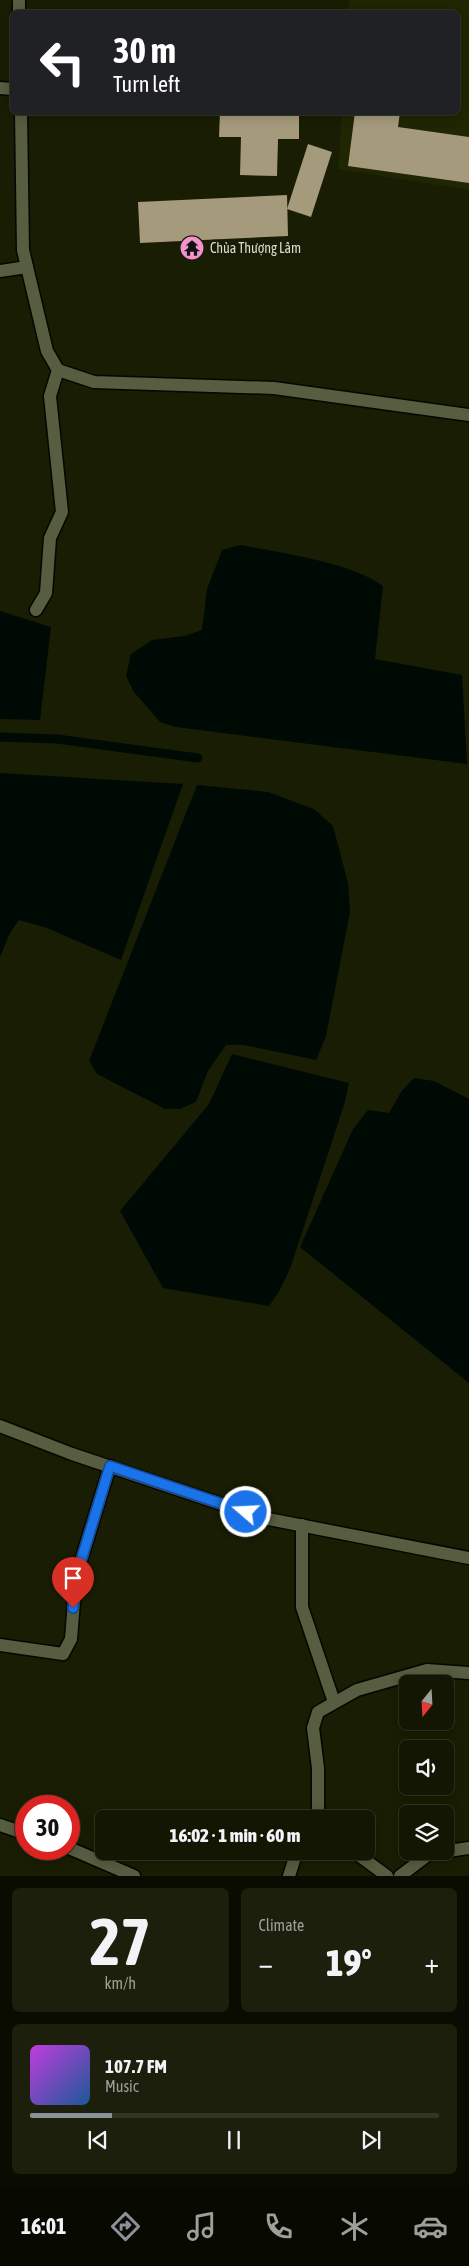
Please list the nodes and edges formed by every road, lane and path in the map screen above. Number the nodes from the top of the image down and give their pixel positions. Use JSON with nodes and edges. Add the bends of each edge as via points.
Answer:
{"nodes":[{"id":1,"x":21,"y":115,"type":"edge"},
{"id":2,"x":27,"y":267,"type":"junction"},
{"id":3,"x":0,"y":271,"type":"edge"},
{"id":4,"x":58,"y":370,"type":"junction"},
{"id":5,"x":469,"y":415,"type":"edge"},
{"id":6,"x":36,"y":610,"type":"dead end"},
{"id":7,"x":0,"y":1426,"type":"edge"},
{"id":8,"x":110,"y":1466,"type":"junction"},
{"id":9,"x":302,"y":1525,"type":"junction"},
{"id":10,"x":469,"y":1558,"type":"edge"},
{"id":11,"x":0,"y":1645,"type":"edge"},
{"id":12,"x":469,"y":1673,"type":"edge"},
{"id":13,"x":334,"y":1702,"type":"junction"},
{"id":14,"x":318,"y":1810,"type":"edge"},
{"id":15,"x":1,"y":1827,"type":"edge"},
{"id":16,"x":15,"y":1831,"type":"edge"},
{"id":17,"x":469,"y":1848,"type":"edge"},
{"id":18,"x":80,"y":1853,"type":"edge"},
{"id":19,"x":294,"y":1860,"type":"edge"},
{"id":20,"x":365,"y":1860,"type":"edge"},
{"id":21,"x":134,"y":1876,"type":"edge"},
{"id":22,"x":289,"y":1876,"type":"edge"},
{"id":23,"x":387,"y":1876,"type":"edge"},
{"id":24,"x":400,"y":1876,"type":"edge"}],
"edges":[{"from":1,"to":2,"type":"street","via":[[23,250]]},
{"from":2,"to":3,"type":"street"},
{"from":2,"to":4,"type":"street","via":[[47,351]]},
{"from":4,"to":5,"type":"street","via":[[94,382],[274,388]]},
{"from":4,"to":6,"type":"street","via":[[50,396],[62,512],[50,538],[46,592]]},
{"from":7,"to":8,"type":"street"},
{"from":8,"to":9,"type":"street","via":[[263,1518]]},
{"from":8,"to":11,"type":"street","via":[[76,1577],[71,1639],[63,1654]]},
{"from":9,"to":10,"type":"street"},
{"from":9,"to":13,"type":"street","via":[[302,1607]]},
{"from":12,"to":13,"type":"street","via":[[427,1670],[357,1690]]},
{"from":13,"to":14,"type":"street","via":[[318,1712],[313,1728],[318,1768]]},
{"from":15,"to":16,"type":"street"},
{"from":17,"to":24,"type":"street","via":[[429,1854]]},
{"from":18,"to":21,"type":"street"},
{"from":19,"to":22,"type":"street"},
{"from":20,"to":23,"type":"street"}]}
